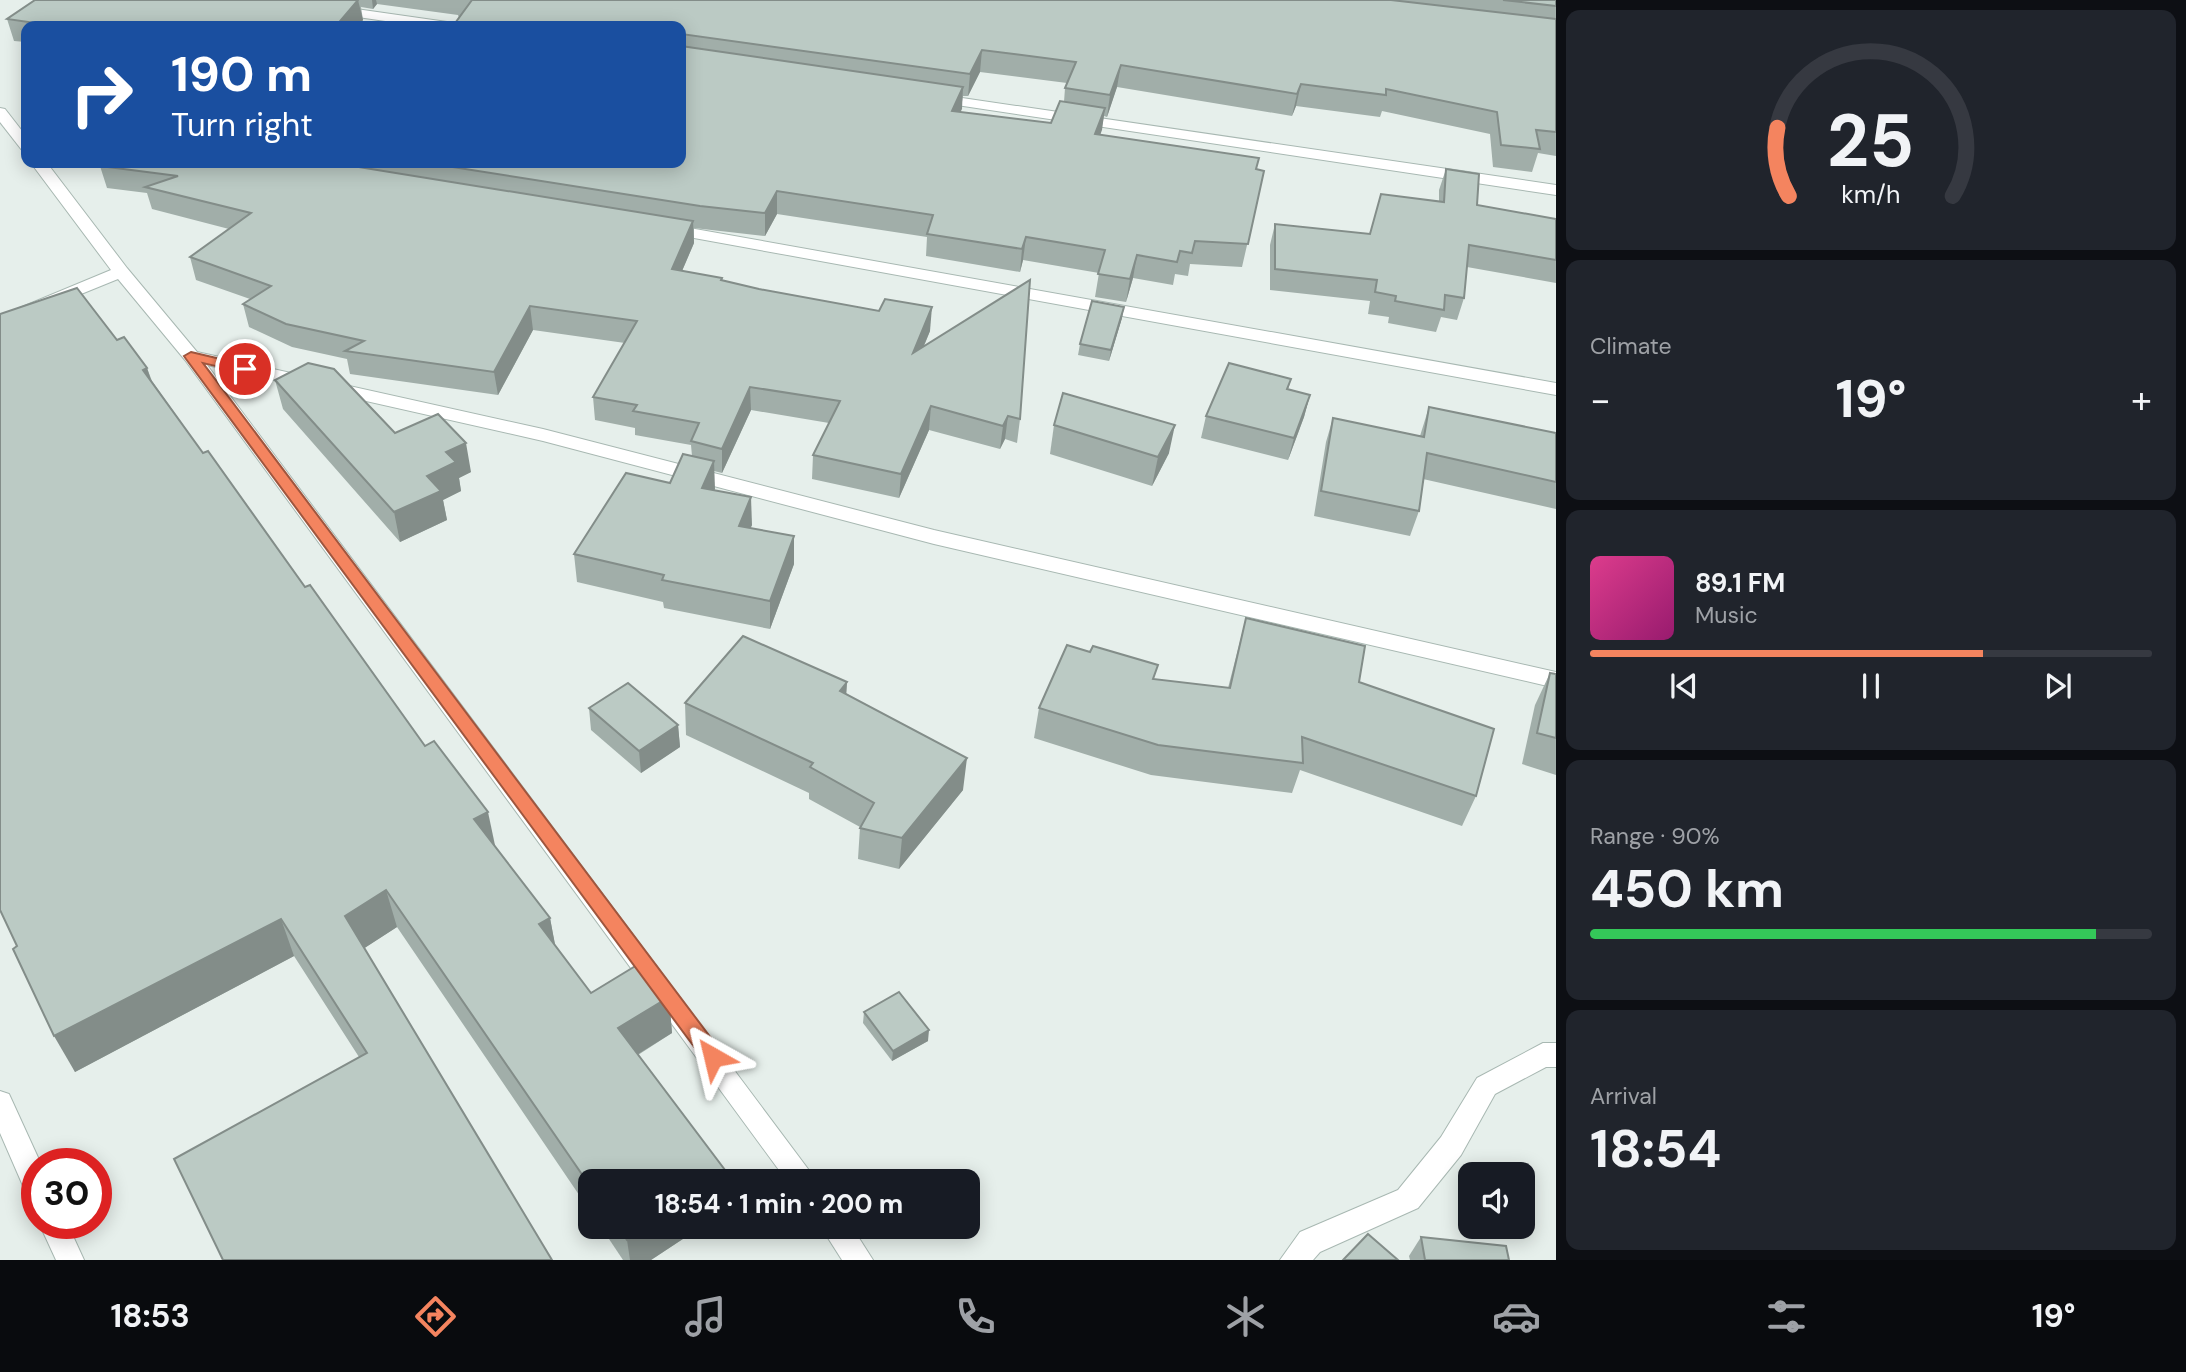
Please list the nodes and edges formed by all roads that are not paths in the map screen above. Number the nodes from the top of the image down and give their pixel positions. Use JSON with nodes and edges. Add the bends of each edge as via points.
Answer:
{"nodes":[{"id":1,"x":324,"y":8,"type":"edge"},
{"id":2,"x":413,"y":21,"type":"edge"},
{"id":3,"x":913,"y":95,"type":"edge"},
{"id":4,"x":0,"y":112,"type":"edge"},
{"id":5,"x":19,"y":127,"type":"edge"},
{"id":6,"x":43,"y":168,"type":"edge"},
{"id":7,"x":1556,"y":190,"type":"edge"},
{"id":8,"x":653,"y":227,"type":"edge"},
{"id":9,"x":121,"y":272,"type":"junction"},
{"id":10,"x":0,"y":321,"type":"edge"},
{"id":11,"x":191,"y":356,"type":"junction"},
{"id":12,"x":1556,"y":389,"type":"edge"},
{"id":13,"x":1556,"y":680,"type":"edge"},
{"id":14,"x":1556,"y":1055,"type":"edge"},
{"id":15,"x":0,"y":1102,"type":"edge"},
{"id":16,"x":21,"y":1150,"type":"edge"},
{"id":17,"x":794,"y":1169,"type":"edge"},
{"id":18,"x":60,"y":1239,"type":"edge"},
{"id":19,"x":844,"y":1239,"type":"edge"},
{"id":20,"x":70,"y":1260,"type":"edge"},
{"id":21,"x":859,"y":1260,"type":"edge"},
{"id":22,"x":1294,"y":1260,"type":"edge"}],
"edges":[{"from":1,"to":2,"type":"street"},
{"from":3,"to":7,"type":"street"},
{"from":4,"to":5,"type":"street"},
{"from":6,"to":9,"type":"street"},
{"from":8,"to":12,"type":"street"},
{"from":9,"to":10,"type":"street"},
{"from":9,"to":11,"type":"street"},
{"from":11,"to":13,"type":"street","via":[[543,435],[934,537]]},
{"from":11,"to":17,"type":"street"},
{"from":14,"to":22,"type":"street","via":[[1542,1055],[1486,1086],[1451,1146],[1408,1199],[1310,1242]]},
{"from":15,"to":16,"type":"street"},
{"from":18,"to":20,"type":"street"},
{"from":19,"to":21,"type":"street"}]}
